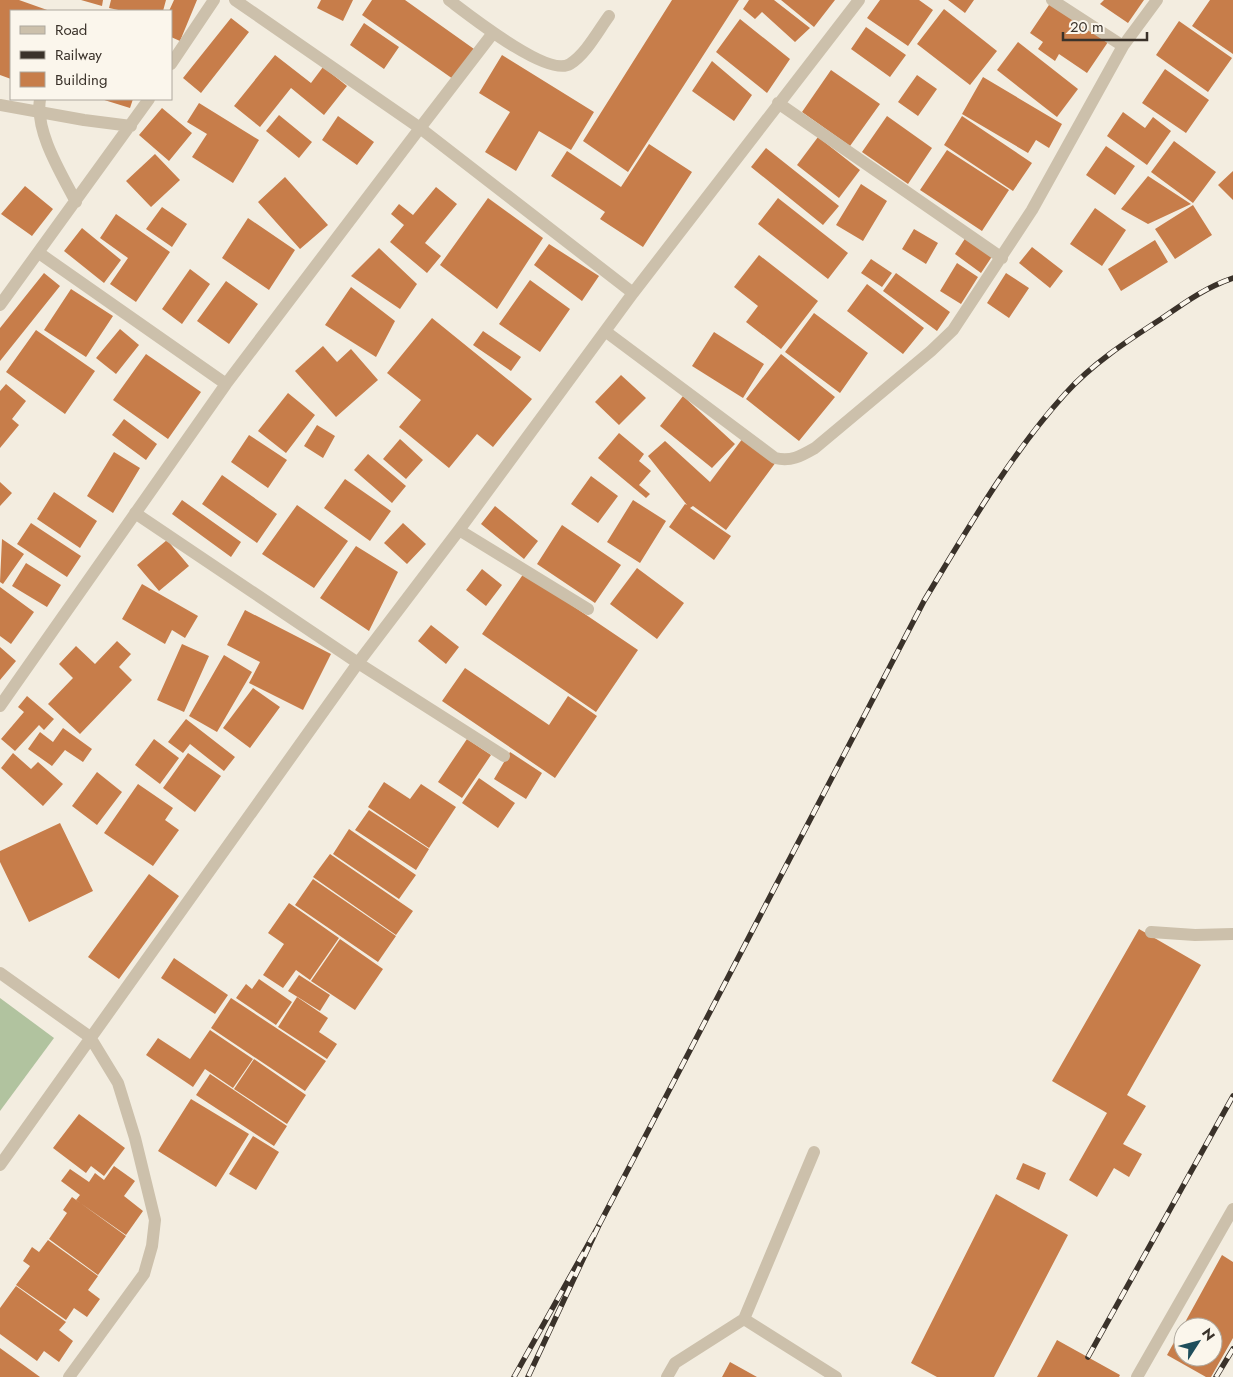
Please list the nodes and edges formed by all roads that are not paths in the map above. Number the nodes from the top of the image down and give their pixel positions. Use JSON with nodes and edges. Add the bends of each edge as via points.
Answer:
{"nodes":[{"id":1,"x":214,"y":0,"type":"edge"},
{"id":2,"x":235,"y":0,"type":"edge"},
{"id":3,"x":448,"y":0,"type":"edge"},
{"id":4,"x":859,"y":0,"type":"edge"},
{"id":5,"x":1052,"y":0,"type":"edge"},
{"id":6,"x":1157,"y":0,"type":"edge"},
{"id":7,"x":609,"y":16,"type":"dead end"},
{"id":8,"x":493,"y":33,"type":"junction"},
{"id":9,"x":1123,"y":46,"type":"junction"},
{"id":10,"x":172,"y":63,"type":"edge"},
{"id":11,"x":40,"y":100,"type":"edge"},
{"id":12,"x":147,"y":100,"type":"edge"},
{"id":13,"x":778,"y":103,"type":"junction"},
{"id":14,"x":0,"y":105,"type":"edge"},
{"id":15,"x":38,"y":112,"type":"junction"},
{"id":16,"x":131,"y":126,"type":"junction"},
{"id":17,"x":420,"y":128,"type":"junction"},
{"id":18,"x":76,"y":202,"type":"junction"},
{"id":19,"x":39,"y":253,"type":"junction"},
{"id":20,"x":1002,"y":258,"type":"junction"},
{"id":21,"x":632,"y":293,"type":"junction"},
{"id":22,"x":0,"y":305,"type":"edge"},
{"id":23,"x":605,"y":331,"type":"junction"},
{"id":24,"x":226,"y":384,"type":"junction"},
{"id":25,"x":135,"y":513,"type":"junction"},
{"id":26,"x":459,"y":530,"type":"junction"},
{"id":27,"x":588,"y":609,"type":"dead end"},
{"id":28,"x":358,"y":664,"type":"junction"},
{"id":29,"x":0,"y":706,"type":"edge"},
{"id":30,"x":504,"y":756,"type":"dead end"},
{"id":31,"x":1150,"y":932,"type":"dead end"},
{"id":32,"x":1233,"y":934,"type":"edge"},
{"id":33,"x":0,"y":973,"type":"edge"},
{"id":34,"x":90,"y":1037,"type":"junction"},
{"id":35,"x":814,"y":1152,"type":"dead end"},
{"id":36,"x":0,"y":1165,"type":"edge"},
{"id":37,"x":1233,"y":1210,"type":"edge"},
{"id":38,"x":744,"y":1319,"type":"junction"},
{"id":39,"x":69,"y":1377,"type":"edge"},
{"id":40,"x":667,"y":1377,"type":"edge"},
{"id":41,"x":836,"y":1377,"type":"edge"},
{"id":42,"x":1138,"y":1377,"type":"edge"}],
"edges":[{"from":1,"to":10,"type":"street"},
{"from":2,"to":17,"type":"street"},
{"from":3,"to":8,"type":"street"},
{"from":4,"to":13,"type":"street"},
{"from":5,"to":9,"type":"street"},
{"from":6,"to":9,"type":"street"},
{"from":7,"to":8,"type":"street","via":[[569,65],[550,66]]},
{"from":8,"to":17,"type":"street"},
{"from":9,"to":20,"type":"street"},
{"from":11,"to":15,"type":"street"},
{"from":12,"to":16,"type":"street"},
{"from":13,"to":20,"type":"street"},
{"from":13,"to":21,"type":"street"},
{"from":14,"to":15,"type":"street"},
{"from":15,"to":16,"type":"street"},
{"from":15,"to":18,"type":"street","via":[[52,156]]},
{"from":16,"to":18,"type":"street"},
{"from":17,"to":21,"type":"street"},
{"from":17,"to":24,"type":"street"},
{"from":18,"to":19,"type":"street"},
{"from":19,"to":22,"type":"street"},
{"from":19,"to":24,"type":"street"},
{"from":20,"to":23,"type":"street","via":[[953,330],[931,351],[815,448],[786,461],[775,458]]},
{"from":21,"to":23,"type":"street"},
{"from":23,"to":26,"type":"street"},
{"from":24,"to":25,"type":"street"},
{"from":25,"to":28,"type":"street"},
{"from":25,"to":29,"type":"street"},
{"from":26,"to":27,"type":"street"},
{"from":26,"to":28,"type":"street"},
{"from":28,"to":30,"type":"street"},
{"from":28,"to":34,"type":"street"},
{"from":31,"to":32,"type":"street"},
{"from":33,"to":34,"type":"street"},
{"from":34,"to":36,"type":"street"},
{"from":34,"to":39,"type":"street","via":[[118,1083],[155,1220],[144,1274]]},
{"from":35,"to":38,"type":"street"},
{"from":37,"to":42,"type":"street"},
{"from":38,"to":40,"type":"street","via":[[675,1363]]},
{"from":38,"to":41,"type":"street"}]}
